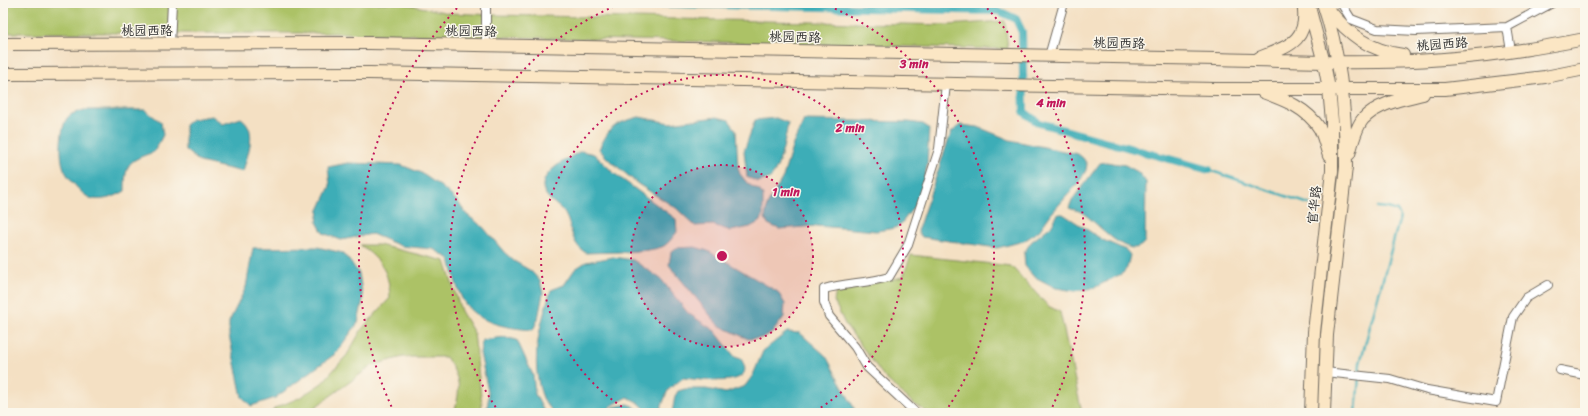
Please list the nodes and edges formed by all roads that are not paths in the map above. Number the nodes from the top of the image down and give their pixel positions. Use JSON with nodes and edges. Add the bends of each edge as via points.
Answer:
{"nodes":[{"id":1,"x":172,"y":3,"type":"edge"},
{"id":2,"x":486,"y":3,"type":"edge"},
{"id":3,"x":1064,"y":3,"type":"edge"},
{"id":4,"x":1303,"y":3,"type":"edge"},
{"id":5,"x":1308,"y":3,"type":"edge"},
{"id":6,"x":1323,"y":3,"type":"edge"},
{"id":7,"x":1341,"y":3,"type":"edge"},
{"id":8,"x":1552,"y":3,"type":"edge"},
{"id":9,"x":1507,"y":27,"type":"junction"},
{"id":10,"x":1585,"y":39,"type":"edge"},
{"id":11,"x":3,"y":44,"type":"edge"},
{"id":12,"x":170,"y":44,"type":"junction"},
{"id":13,"x":486,"y":45,"type":"junction"},
{"id":14,"x":1511,"y":51,"type":"junction"},
{"id":15,"x":1044,"y":55,"type":"junction"},
{"id":16,"x":1444,"y":59,"type":"junction"},
{"id":17,"x":1253,"y":60,"type":"junction"},
{"id":18,"x":1338,"y":62,"type":"junction"},
{"id":19,"x":1324,"y":63,"type":"junction"},
{"id":20,"x":1585,"y":69,"type":"edge"},
{"id":21,"x":3,"y":74,"type":"edge"},
{"id":22,"x":946,"y":84,"type":"junction"},
{"id":23,"x":1252,"y":89,"type":"junction"},
{"id":24,"x":1329,"y":89,"type":"junction"},
{"id":25,"x":1342,"y":89,"type":"junction"},
{"id":26,"x":1446,"y":89,"type":"junction"},
{"id":27,"x":1332,"y":163,"type":"junction"},
{"id":28,"x":1346,"y":167,"type":"junction"},
{"id":29,"x":1548,"y":285,"type":"dead end"},
{"id":30,"x":1560,"y":370,"type":"dead end"},
{"id":31,"x":1325,"y":372,"type":"junction"},
{"id":32,"x":1585,"y":375,"type":"edge"},
{"id":33,"x":916,"y":413,"type":"edge"},
{"id":34,"x":1311,"y":413,"type":"edge"},
{"id":35,"x":1324,"y":413,"type":"edge"}],
"edges":[{"from":1,"to":12,"type":"street"},
{"from":2,"to":13,"type":"street"},
{"from":3,"to":15,"type":"street"},
{"from":4,"to":17,"type":"main road","via":[[1304,27],[1292,44]]},
{"from":5,"to":19,"type":"main road","name":"官华路"},
{"from":6,"to":16,"type":"main road","via":[[1343,27],[1365,43],[1388,53]]},
{"from":6,"to":18,"type":"main road","via":[[1332,29]]},
{"from":7,"to":9,"type":"street","via":[[1351,19],[1377,29],[1416,31]]},
{"from":8,"to":9,"type":"street"},
{"from":9,"to":14,"type":"street"},
{"from":10,"to":14,"type":"main road","name":"桃园西路"},
{"from":11,"to":12,"type":"main road","name":"桃园西路"},
{"from":12,"to":13,"type":"main road","name":"桃园西路"},
{"from":13,"to":15,"type":"main road","name":"桃园西路"},
{"from":14,"to":16,"type":"main road","name":"桃园西路"},
{"from":15,"to":17,"type":"main road","name":"桃园西路"},
{"from":16,"to":18,"type":"main road","name":"桃园西路"},
{"from":17,"to":19,"type":"main road","name":"桃园西路"},
{"from":18,"to":19,"type":"main road","name":"桃园西路"},
{"from":18,"to":25,"type":"main road"},
{"from":19,"to":24,"type":"main road","name":"官华路"},
{"from":20,"to":26,"type":"main road","via":[[1545,77]]},
{"from":21,"to":22,"type":"main road","via":[[369,73]]},
{"from":22,"to":23,"type":"main road"},
{"from":22,"to":33,"type":"street","via":[[938,149],[908,245],[890,277],[824,289],[824,302],[829,316],[867,366]]},
{"from":23,"to":24,"type":"main road"},
{"from":23,"to":27,"type":"main road","via":[[1288,101],[1303,110],[1320,129]]},
{"from":24,"to":25,"type":"main road"},
{"from":24,"to":27,"type":"main road","name":"官华路"},
{"from":25,"to":26,"type":"main road"},
{"from":25,"to":28,"type":"main road"},
{"from":26,"to":28,"type":"main road","via":[[1380,107],[1363,120]]},
{"from":27,"to":34,"type":"main road","name":"官华路","via":[[1314,332]]},
{"from":28,"to":31,"type":"main road","via":[[1328,318]]},
{"from":29,"to":31,"type":"street","via":[[1526,298],[1513,317],[1496,402],[1427,390],[1390,379]]},
{"from":30,"to":32,"type":"street"},
{"from":31,"to":35,"type":"main road"}]}
